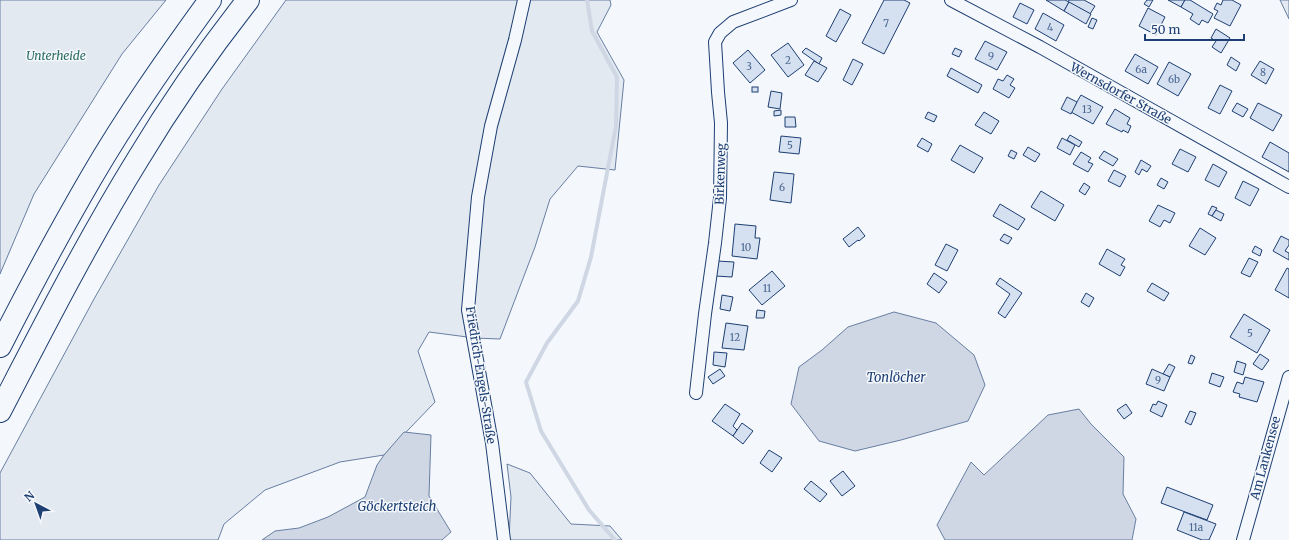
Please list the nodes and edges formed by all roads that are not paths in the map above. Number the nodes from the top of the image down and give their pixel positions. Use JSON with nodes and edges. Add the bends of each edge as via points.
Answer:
{"nodes":[{"id":1,"x":210,"y":0,"type":"edge"},
{"id":2,"x":248,"y":0,"type":"edge"},
{"id":3,"x":524,"y":0,"type":"edge"},
{"id":4,"x":791,"y":0,"type":"edge"},
{"id":5,"x":951,"y":0,"type":"edge"},
{"id":6,"x":1289,"y":187,"type":"edge"},
{"id":7,"x":0,"y":346,"type":"edge"},
{"id":8,"x":1289,"y":377,"type":"edge"},
{"id":9,"x":696,"y":393,"type":"dead end"},
{"id":10,"x":0,"y":410,"type":"edge"},
{"id":11,"x":504,"y":540,"type":"edge"},
{"id":12,"x":1243,"y":540,"type":"edge"}],
"edges":[{"from":1,"to":7,"type":"highway","via":[[168,58],[91,178],[44,260]]},
{"from":2,"to":10,"type":"highway","via":[[221,34],[138,158]]},
{"from":3,"to":11,"type":"street","name":"Friedrich-Engels-Straße","via":[[490,126],[478,197],[468,310],[492,443]]},
{"from":4,"to":9,"type":"street","name":"Birkenweg","via":[[733,22],[720,33],[715,42],[721,123],[720,198]]},
{"from":5,"to":6,"type":"street","name":"Wernsdorfer Straße"},
{"from":8,"to":12,"type":"street","name":"Am Lankensee"}]}
